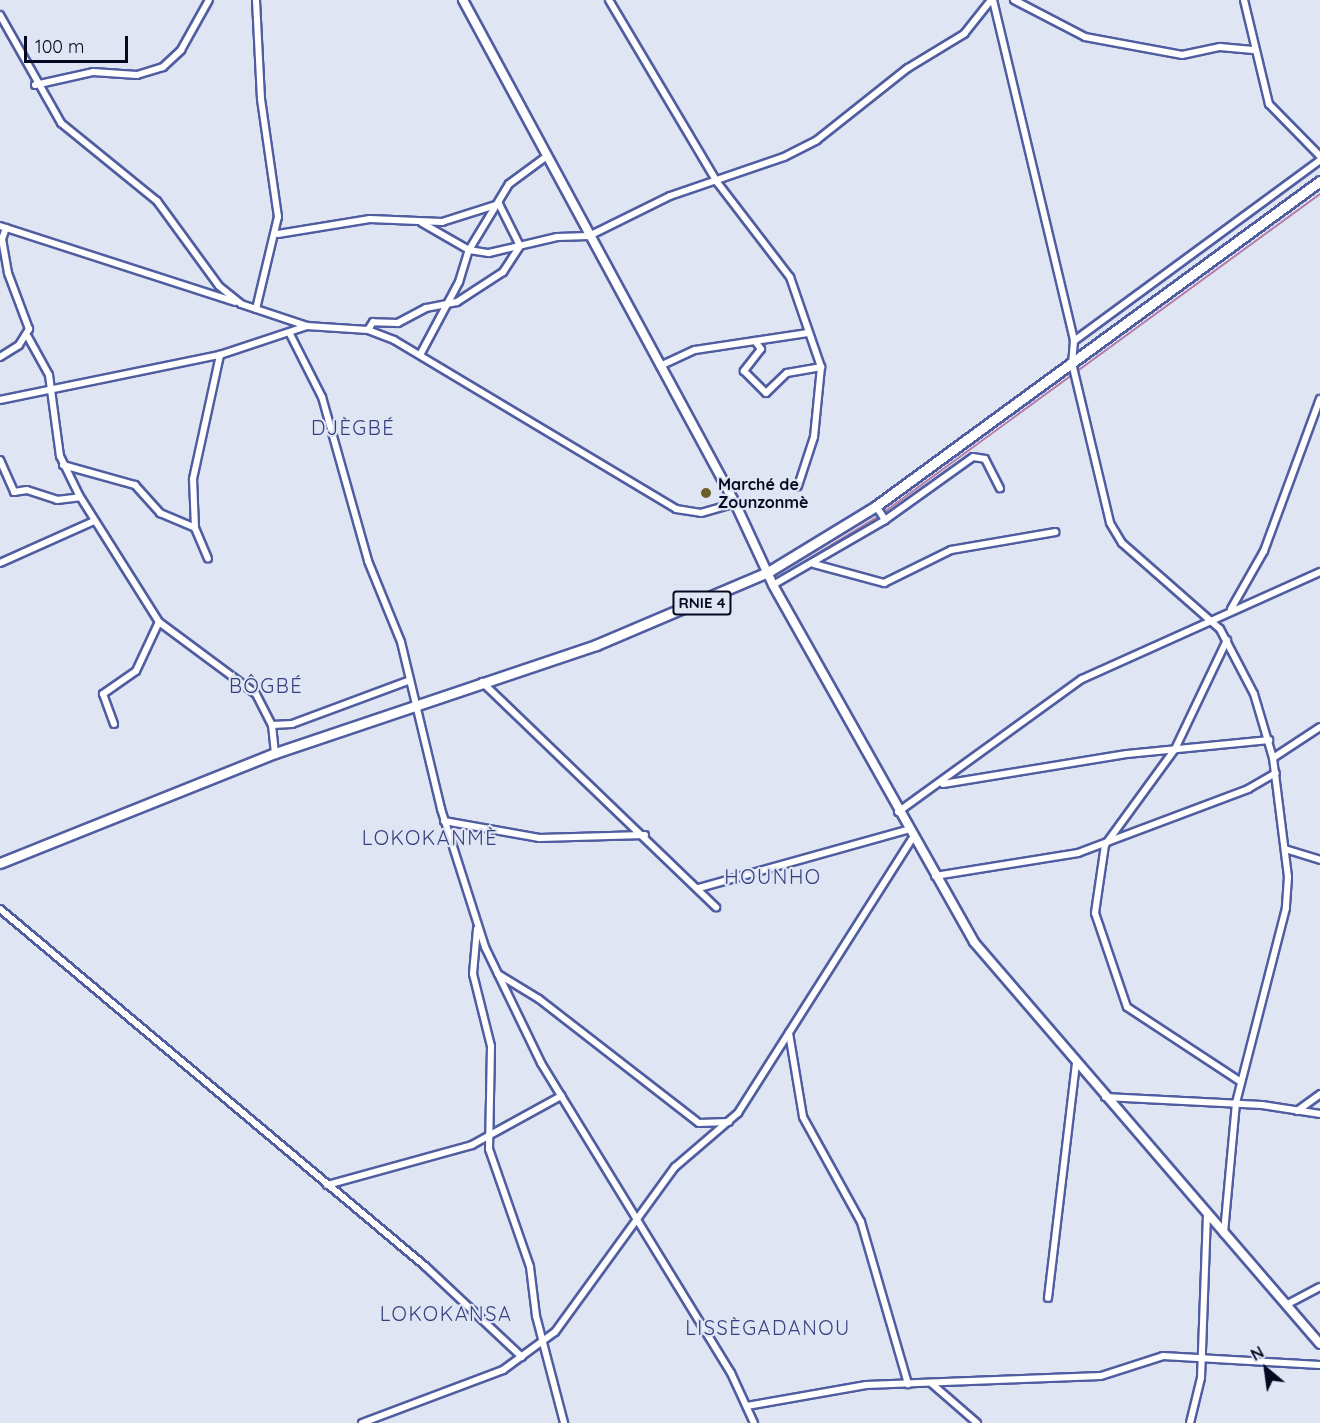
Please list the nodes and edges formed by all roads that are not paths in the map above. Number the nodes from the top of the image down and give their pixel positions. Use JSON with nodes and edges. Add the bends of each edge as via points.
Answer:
{"nodes":[{"id":1,"x":209,"y":0,"type":"edge"},
{"id":2,"x":256,"y":0,"type":"edge"},
{"id":3,"x":463,"y":0,"type":"edge"},
{"id":4,"x":609,"y":0,"type":"edge"},
{"id":5,"x":992,"y":0,"type":"edge"},
{"id":6,"x":1014,"y":0,"type":"edge"},
{"id":7,"x":1244,"y":0,"type":"edge"},
{"id":8,"x":0,"y":15,"type":"edge"},
{"id":9,"x":1256,"y":50,"type":"junction"},
{"id":10,"x":35,"y":85,"type":"junction"},
{"id":11,"x":547,"y":156,"type":"junction"},
{"id":12,"x":1320,"y":158,"type":"edge"},
{"id":13,"x":1320,"y":181,"type":"edge"},
{"id":14,"x":717,"y":182,"type":"junction"},
{"id":15,"x":498,"y":204,"type":"junction"},
{"id":16,"x":422,"y":223,"type":"junction"},
{"id":17,"x":2,"y":231,"type":"edge"},
{"id":18,"x":278,"y":234,"type":"junction"},
{"id":19,"x":590,"y":236,"type":"junction"},
{"id":20,"x":517,"y":248,"type":"junction"},
{"id":21,"x":469,"y":250,"type":"junction"},
{"id":22,"x":459,"y":282,"type":"junction"},
{"id":23,"x":473,"y":287,"type":"junction"},
{"id":24,"x":241,"y":304,"type":"junction"},
{"id":25,"x":446,"y":304,"type":"junction"},
{"id":26,"x":256,"y":309,"type":"junction"},
{"id":27,"x":307,"y":326,"type":"junction"},
{"id":28,"x":368,"y":330,"type":"junction"},
{"id":29,"x":808,"y":333,"type":"junction"},
{"id":30,"x":290,"y":334,"type":"junction"},
{"id":31,"x":28,"y":337,"type":"junction"},
{"id":32,"x":755,"y":341,"type":"junction"},
{"id":33,"x":1074,"y":341,"type":"junction"},
{"id":34,"x":220,"y":355,"type":"junction"},
{"id":35,"x":420,"y":355,"type":"junction"},
{"id":36,"x":0,"y":357,"type":"edge"},
{"id":37,"x":1072,"y":363,"type":"junction"},
{"id":38,"x":660,"y":366,"type":"junction"},
{"id":39,"x":821,"y":367,"type":"junction"},
{"id":40,"x":48,"y":393,"type":"junction"},
{"id":41,"x":1320,"y":399,"type":"edge"},
{"id":42,"x":0,"y":400,"type":"edge"},
{"id":43,"x":0,"y":460,"type":"edge"},
{"id":44,"x":63,"y":465,"type":"junction"},
{"id":45,"x":798,"y":486,"type":"dead end"},
{"id":46,"x":1000,"y":488,"type":"dead end"},
{"id":47,"x":80,"y":497,"type":"junction"},
{"id":48,"x":735,"y":503,"type":"junction"},
{"id":49,"x":881,"y":514,"type":"junction"},
{"id":50,"x":94,"y":520,"type":"junction"},
{"id":51,"x":195,"y":528,"type":"junction"},
{"id":52,"x":1055,"y":532,"type":"dead end"},
{"id":53,"x":208,"y":558,"type":"dead end"},
{"id":54,"x":0,"y":563,"type":"edge"},
{"id":55,"x":814,"y":564,"type":"junction"},
{"id":56,"x":768,"y":572,"type":"junction"},
{"id":57,"x":1320,"y":572,"type":"edge"},
{"id":58,"x":773,"y":585,"type":"junction"},
{"id":59,"x":1231,"y":609,"type":"junction"},
{"id":60,"x":1215,"y":621,"type":"junction"},
{"id":61,"x":159,"y":622,"type":"junction"},
{"id":62,"x":1227,"y":640,"type":"junction"},
{"id":63,"x":410,"y":680,"type":"junction"},
{"id":64,"x":481,"y":682,"type":"junction"},
{"id":65,"x":417,"y":703,"type":"junction"},
{"id":66,"x":114,"y":724,"type":"dead end"},
{"id":67,"x":272,"y":725,"type":"junction"},
{"id":68,"x":1320,"y":727,"type":"edge"},
{"id":69,"x":1269,"y":740,"type":"junction"},
{"id":70,"x":1175,"y":749,"type":"junction"},
{"id":71,"x":275,"y":753,"type":"junction"},
{"id":72,"x":1273,"y":758,"type":"junction"},
{"id":73,"x":1276,"y":773,"type":"junction"},
{"id":74,"x":943,"y":784,"type":"junction"},
{"id":75,"x":898,"y":812,"type":"junction"},
{"id":76,"x":444,"y":820,"type":"junction"},
{"id":77,"x":908,"y":830,"type":"junction"},
{"id":78,"x":645,"y":835,"type":"junction"},
{"id":79,"x":912,"y":838,"type":"junction"},
{"id":80,"x":1105,"y":845,"type":"junction"},
{"id":81,"x":1285,"y":849,"type":"junction"},
{"id":82,"x":1320,"y":860,"type":"edge"},
{"id":83,"x":0,"y":862,"type":"edge"},
{"id":84,"x":934,"y":876,"type":"junction"},
{"id":85,"x":699,"y":888,"type":"junction"},
{"id":86,"x":716,"y":907,"type":"dead end"},
{"id":87,"x":0,"y":909,"type":"edge"},
{"id":88,"x":477,"y":926,"type":"junction"},
{"id":89,"x":497,"y":974,"type":"junction"},
{"id":90,"x":789,"y":1033,"type":"junction"},
{"id":91,"x":1076,"y":1064,"type":"junction"},
{"id":92,"x":1241,"y":1082,"type":"junction"},
{"id":93,"x":1320,"y":1094,"type":"edge"},
{"id":94,"x":561,"y":1096,"type":"junction"},
{"id":95,"x":1105,"y":1097,"type":"junction"},
{"id":96,"x":1236,"y":1103,"type":"junction"},
{"id":97,"x":1297,"y":1111,"type":"junction"},
{"id":98,"x":1320,"y":1114,"type":"edge"},
{"id":99,"x":731,"y":1121,"type":"junction"},
{"id":100,"x":488,"y":1139,"type":"junction"},
{"id":101,"x":327,"y":1185,"type":"junction"},
{"id":102,"x":1207,"y":1215,"type":"junction"},
{"id":103,"x":634,"y":1219,"type":"junction"},
{"id":104,"x":1224,"y":1234,"type":"junction"},
{"id":105,"x":1320,"y":1287,"type":"edge"},
{"id":106,"x":1048,"y":1298,"type":"dead end"},
{"id":107,"x":1286,"y":1305,"type":"junction"},
{"id":108,"x":546,"y":1341,"type":"junction"},
{"id":109,"x":1320,"y":1344,"type":"edge"},
{"id":110,"x":522,"y":1357,"type":"junction"},
{"id":111,"x":1201,"y":1359,"type":"junction"},
{"id":112,"x":1320,"y":1365,"type":"edge"},
{"id":113,"x":931,"y":1383,"type":"junction"},
{"id":114,"x":908,"y":1384,"type":"junction"},
{"id":115,"x":747,"y":1406,"type":"junction"},
{"id":116,"x":362,"y":1423,"type":"edge"},
{"id":117,"x":564,"y":1423,"type":"edge"},
{"id":118,"x":754,"y":1423,"type":"edge"},
{"id":119,"x":977,"y":1423,"type":"edge"},
{"id":120,"x":1190,"y":1423,"type":"edge"}],
"edges":[{"from":1,"to":10,"type":"street","via":[[181,50],[163,67],[136,75],[93,72]]},
{"from":2,"to":18,"type":"street","via":[[261,99]]},
{"from":3,"to":11,"type":"street"},
{"from":4,"to":14,"type":"street"},
{"from":5,"to":14,"type":"street","via":[[964,34],[908,68],[846,121],[784,157]]},
{"from":5,"to":33,"type":"street"},
{"from":6,"to":9,"type":"street","via":[[1085,37],[1182,55],[1220,47]]},
{"from":7,"to":9,"type":"street"},
{"from":8,"to":10,"type":"street"},
{"from":9,"to":12,"type":"street","via":[[1269,104]]},
{"from":10,"to":24,"type":"street","via":[[83,145],[158,201],[219,286]]},
{"from":11,"to":15,"type":"street","via":[[517,176]]},
{"from":11,"to":19,"type":"street"},
{"from":12,"to":33,"type":"street"},
{"from":13,"to":37,"type":"main road","number":"RNIE 4"},
{"from":14,"to":19,"type":"street","via":[[670,196]]},
{"from":14,"to":29,"type":"street","via":[[783,264]]},
{"from":15,"to":16,"type":"street","via":[[461,218]]},
{"from":15,"to":20,"type":"street"},
{"from":15,"to":21,"type":"street"},
{"from":16,"to":18,"type":"street","via":[[370,219]]},
{"from":16,"to":21,"type":"street"},
{"from":17,"to":24,"type":"street"},
{"from":17,"to":31,"type":"street","via":[[8,273],[28,322]]},
{"from":18,"to":26,"type":"street"},
{"from":19,"to":20,"type":"street","via":[[557,237]]},
{"from":19,"to":38,"type":"street"},
{"from":20,"to":21,"type":"street"},
{"from":20,"to":23,"type":"street","via":[[503,272]]},
{"from":21,"to":22,"type":"street"},
{"from":22,"to":23,"type":"street"},
{"from":22,"to":25,"type":"street"},
{"from":23,"to":25,"type":"street"},
{"from":24,"to":26,"type":"street"},
{"from":25,"to":28,"type":"street","via":[[398,323],[373,322]]},
{"from":25,"to":35,"type":"street"},
{"from":26,"to":27,"type":"street"},
{"from":27,"to":28,"type":"street"},
{"from":27,"to":30,"type":"street"},
{"from":28,"to":35,"type":"street"},
{"from":29,"to":32,"type":"street"},
{"from":29,"to":39,"type":"street"},
{"from":30,"to":34,"type":"street"},
{"from":30,"to":63,"type":"street","via":[[322,397],[342,477]]},
{"from":31,"to":36,"type":"street"},
{"from":31,"to":40,"type":"street","via":[[48,371]]},
{"from":32,"to":38,"type":"street","via":[[695,350]]},
{"from":32,"to":39,"type":"street","via":[[760,349],[744,371],[766,393],[787,373]]},
{"from":33,"to":37,"type":"street"},
{"from":34,"to":40,"type":"street"},
{"from":34,"to":51,"type":"street","via":[[193,479]]},
{"from":35,"to":48,"type":"street","via":[[676,509],[701,513]]},
{"from":37,"to":49,"type":"main road","number":"RNIE 4"},
{"from":37,"to":60,"type":"street","via":[[1117,537]]},
{"from":38,"to":48,"type":"street"},
{"from":39,"to":45,"type":"street","via":[[814,437]]},
{"from":40,"to":42,"type":"street"},
{"from":40,"to":44,"type":"street"},
{"from":41,"to":59,"type":"street","via":[[1264,551]]},
{"from":43,"to":47,"type":"street","via":[[14,492],[27,490],[57,500]]},
{"from":44,"to":47,"type":"street"},
{"from":44,"to":51,"type":"street","via":[[82,475],[135,485],[159,513]]},
{"from":46,"to":49,"type":"street","via":[[985,459],[973,457]]},
{"from":47,"to":50,"type":"street"},
{"from":48,"to":56,"type":"street"},
{"from":49,"to":55,"type":"street"},
{"from":49,"to":56,"type":"main road","number":"RNIE 4"},
{"from":50,"to":54,"type":"street"},
{"from":50,"to":61,"type":"street"},
{"from":51,"to":53,"type":"street"},
{"from":52,"to":55,"type":"street","via":[[951,550],[884,583]]},
{"from":55,"to":58,"type":"street"},
{"from":56,"to":58,"type":"street"},
{"from":56,"to":64,"type":"main road","number":"RNIE 4","via":[[654,623]]},
{"from":57,"to":59,"type":"street"},
{"from":58,"to":75,"type":"street"},
{"from":59,"to":60,"type":"street"},
{"from":60,"to":62,"type":"street"},
{"from":60,"to":74,"type":"street","via":[[1082,679]]},
{"from":61,"to":66,"type":"street","via":[[136,670],[103,694]]},
{"from":61,"to":67,"type":"street","via":[[244,680]]},
{"from":62,"to":69,"type":"street","via":[[1254,694]]},
{"from":62,"to":70,"type":"street"},
{"from":63,"to":65,"type":"street"},
{"from":63,"to":67,"type":"street","via":[[292,724]]},
{"from":64,"to":65,"type":"main road","number":"RNIE 4"},
{"from":64,"to":78,"type":"street"},
{"from":65,"to":71,"type":"main road","number":"RNIE 4"},
{"from":65,"to":76,"type":"street"},
{"from":67,"to":71,"type":"street"},
{"from":68,"to":72,"type":"street"},
{"from":69,"to":70,"type":"street"},
{"from":69,"to":72,"type":"street"},
{"from":70,"to":74,"type":"street"},
{"from":70,"to":80,"type":"street"},
{"from":71,"to":83,"type":"main road","number":"RNIE 4"},
{"from":72,"to":73,"type":"street"},
{"from":73,"to":80,"type":"street"},
{"from":73,"to":81,"type":"street"},
{"from":74,"to":75,"type":"street"},
{"from":75,"to":77,"type":"street"},
{"from":76,"to":78,"type":"street","via":[[539,838]]},
{"from":76,"to":88,"type":"street"},
{"from":77,"to":79,"type":"street"},
{"from":77,"to":85,"type":"street"},
{"from":78,"to":85,"type":"street"},
{"from":79,"to":84,"type":"street"},
{"from":79,"to":90,"type":"street"},
{"from":80,"to":84,"type":"street"},
{"from":80,"to":92,"type":"street","via":[[1095,913],[1121,1000]]},
{"from":81,"to":82,"type":"street"},
{"from":81,"to":92,"type":"street","via":[[1286,908]]},
{"from":84,"to":91,"type":"street","via":[[989,963]]},
{"from":85,"to":86,"type":"street"},
{"from":87,"to":101,"type":"street"},
{"from":88,"to":89,"type":"street"},
{"from":88,"to":100,"type":"street","via":[[473,974],[491,1046]]},
{"from":89,"to":94,"type":"street"},
{"from":89,"to":99,"type":"street","via":[[539,999],[699,1123]]},
{"from":90,"to":99,"type":"street"},
{"from":90,"to":114,"type":"street","via":[[801,1110],[861,1222]]},
{"from":91,"to":95,"type":"street"},
{"from":91,"to":106,"type":"street"},
{"from":92,"to":96,"type":"street"},
{"from":93,"to":97,"type":"street"},
{"from":94,"to":100,"type":"street"},
{"from":94,"to":103,"type":"street"},
{"from":95,"to":96,"type":"street"},
{"from":95,"to":102,"type":"street"},
{"from":96,"to":97,"type":"street"},
{"from":96,"to":104,"type":"street"},
{"from":97,"to":98,"type":"street"},
{"from":99,"to":103,"type":"street","via":[[697,1144]]},
{"from":100,"to":101,"type":"street"},
{"from":100,"to":108,"type":"street","via":[[530,1267]]},
{"from":101,"to":110,"type":"street","via":[[458,1295]]},
{"from":102,"to":104,"type":"street"},
{"from":102,"to":111,"type":"street"},
{"from":103,"to":108,"type":"street","via":[[568,1318]]},
{"from":103,"to":115,"type":"street"},
{"from":104,"to":107,"type":"street"},
{"from":105,"to":107,"type":"street"},
{"from":107,"to":109,"type":"street"},
{"from":108,"to":110,"type":"street"},
{"from":108,"to":117,"type":"street"},
{"from":110,"to":116,"type":"street","via":[[444,1394]]},
{"from":111,"to":112,"type":"street"},
{"from":111,"to":113,"type":"street","via":[[1162,1356],[1101,1376]]},
{"from":111,"to":120,"type":"street","via":[[1199,1399]]},
{"from":113,"to":114,"type":"street"},
{"from":113,"to":119,"type":"street"},
{"from":114,"to":115,"type":"street","via":[[821,1389]]},
{"from":115,"to":118,"type":"street"}]}
